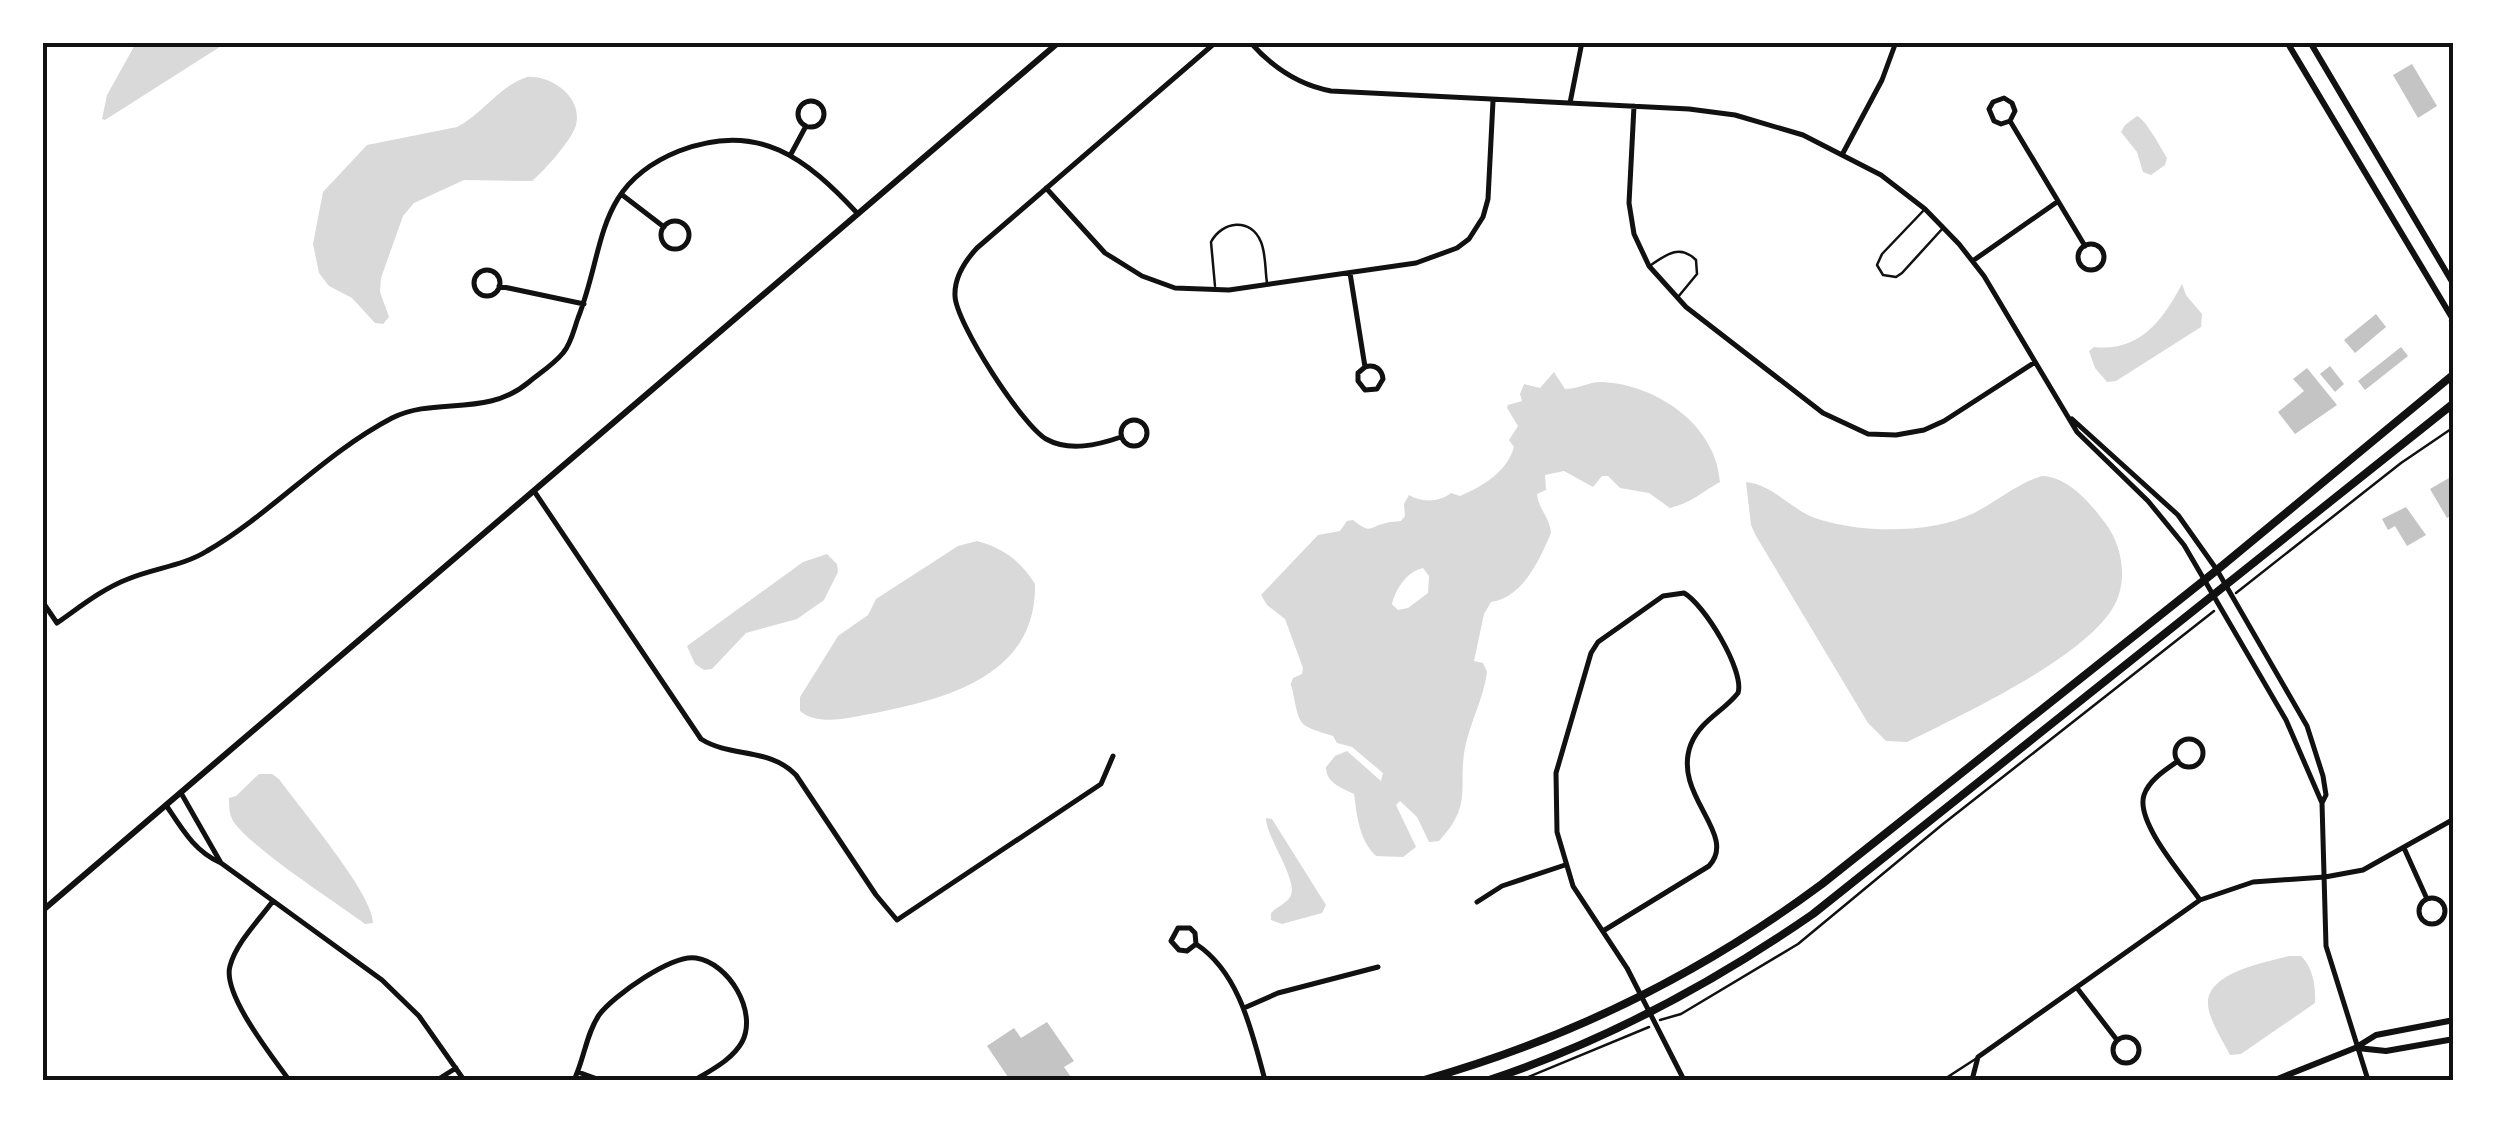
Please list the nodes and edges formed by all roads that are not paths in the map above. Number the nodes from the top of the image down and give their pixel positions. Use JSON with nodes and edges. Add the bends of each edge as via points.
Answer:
{"nodes":[{"id":1,"x":1058,"y":42,"type":"edge"},
{"id":2,"x":1216,"y":42,"type":"edge"},
{"id":3,"x":1250,"y":42,"type":"edge"},
{"id":4,"x":1582,"y":42,"type":"edge"},
{"id":5,"x":1896,"y":42,"type":"edge"},
{"id":6,"x":2287,"y":42,"type":"edge"},
{"id":7,"x":2310,"y":42,"type":"edge"},
{"id":8,"x":1493,"y":100,"type":"junction"},
{"id":9,"x":1570,"y":103,"type":"junction"},
{"id":10,"x":1634,"y":106,"type":"junction"},
{"id":11,"x":2010,"y":121,"type":"junction"},
{"id":12,"x":807,"y":126,"type":"junction"},
{"id":13,"x":790,"y":154,"type":"junction"},
{"id":14,"x":1843,"y":154,"type":"junction"},
{"id":15,"x":1046,"y":188,"type":"junction"},
{"id":16,"x":621,"y":194,"type":"junction"},
{"id":17,"x":2058,"y":202,"type":"junction"},
{"id":18,"x":1925,"y":209,"type":"junction"},
{"id":19,"x":858,"y":214,"type":"junction"},
{"id":20,"x":664,"y":226,"type":"junction"},
{"id":21,"x":1944,"y":228,"type":"junction"},
{"id":22,"x":2085,"y":246,"type":"junction"},
{"id":23,"x":1974,"y":261,"type":"junction"},
{"id":24,"x":1649,"y":266,"type":"junction"},
{"id":25,"x":1350,"y":273,"type":"junction"},
{"id":26,"x":1267,"y":285,"type":"junction"},
{"id":27,"x":2454,"y":285,"type":"edge"},
{"id":28,"x":500,"y":286,"type":"junction"},
{"id":29,"x":1215,"y":291,"type":"junction"},
{"id":30,"x":1678,"y":298,"type":"junction"},
{"id":31,"x":584,"y":304,"type":"junction"},
{"id":32,"x":2453,"y":321,"type":"edge"},
{"id":33,"x":2036,"y":362,"type":"junction"},
{"id":34,"x":2454,"y":362,"type":"edge"},
{"id":35,"x":1365,"y":367,"type":"junction"},
{"id":36,"x":2451,"y":375,"type":"edge"},
{"id":37,"x":2454,"y":402,"type":"edge"},
{"id":38,"x":2071,"y":418,"type":"junction"},
{"id":39,"x":1121,"y":436,"type":"junction"},
{"id":40,"x":534,"y":491,"type":"junction"},
{"id":41,"x":2217,"y":570,"type":"junction"},
{"id":42,"x":2204,"y":580,"type":"junction"},
{"id":43,"x":2225,"y":586,"type":"junction"},
{"id":44,"x":2212,"y":595,"type":"junction"},
{"id":45,"x":42,"y":601,"type":"edge"},
{"id":46,"x":1113,"y":756,"type":"dead end"},
{"id":47,"x":2178,"y":761,"type":"junction"},
{"id":48,"x":181,"y":793,"type":"junction"},
{"id":49,"x":2322,"y":803,"type":"junction"},
{"id":50,"x":166,"y":806,"type":"junction"},
{"id":51,"x":2454,"y":819,"type":"edge"},
{"id":52,"x":2404,"y":848,"type":"junction"},
{"id":53,"x":221,"y":863,"type":"junction"},
{"id":54,"x":1565,"y":866,"type":"junction"},
{"id":55,"x":2325,"y":877,"type":"junction"},
{"id":56,"x":2200,"y":900,"type":"junction"},
{"id":57,"x":2427,"y":900,"type":"junction"},
{"id":58,"x":273,"y":901,"type":"junction"},
{"id":59,"x":1477,"y":902,"type":"dead end"},
{"id":60,"x":42,"y":912,"type":"edge"},
{"id":61,"x":1602,"y":931,"type":"junction"},
{"id":62,"x":1196,"y":944,"type":"junction"},
{"id":63,"x":1378,"y":967,"type":"dead end"},
{"id":64,"x":2078,"y":988,"type":"junction"},
{"id":65,"x":1642,"y":997,"type":"junction"},
{"id":66,"x":1244,"y":1008,"type":"junction"},
{"id":67,"x":1650,"y":1013,"type":"junction"},
{"id":68,"x":2454,"y":1020,"type":"edge"},
{"id":69,"x":2454,"y":1039,"type":"edge"},
{"id":70,"x":2117,"y":1040,"type":"junction"},
{"id":71,"x":2356,"y":1048,"type":"junction"},
{"id":72,"x":1978,"y":1057,"type":"junction"},
{"id":73,"x":456,"y":1068,"type":"junction"},
{"id":74,"x":578,"y":1072,"type":"junction"},
{"id":75,"x":289,"y":1080,"type":"edge"},
{"id":76,"x":438,"y":1080,"type":"edge"},
{"id":77,"x":464,"y":1080,"type":"edge"},
{"id":78,"x":574,"y":1080,"type":"edge"},
{"id":79,"x":600,"y":1080,"type":"edge"},
{"id":80,"x":694,"y":1080,"type":"edge"},
{"id":81,"x":1265,"y":1080,"type":"edge"},
{"id":82,"x":1424,"y":1080,"type":"edge"},
{"id":83,"x":1489,"y":1080,"type":"edge"},
{"id":84,"x":1684,"y":1080,"type":"edge"},
{"id":85,"x":1943,"y":1080,"type":"edge"},
{"id":86,"x":1972,"y":1080,"type":"edge"},
{"id":87,"x":2275,"y":1080,"type":"edge"},
{"id":88,"x":2368,"y":1080,"type":"edge"}],
"edges":[{"from":1,"to":19,"type":"street"},
{"from":2,"to":15,"type":"street"},
{"from":3,"to":8,"type":"street","via":[[1276,68],[1319,88]]},
{"from":4,"to":9,"type":"street"},
{"from":5,"to":14,"type":"street"},
{"from":6,"to":32,"type":"street"},
{"from":7,"to":27,"type":"street"},
{"from":8,"to":9,"type":"street"},
{"from":8,"to":25,"type":"street","via":[[1488,199],[1469,239],[1433,260]]},
{"from":9,"to":10,"type":"street"},
{"from":10,"to":14,"type":"street","via":[[1735,115]]},
{"from":10,"to":24,"type":"street","via":[[1629,203]]},
{"from":11,"to":11,"type":"street","via":[[2012,103],[1996,100],[1991,118]]},
{"from":11,"to":17,"type":"street"},
{"from":12,"to":12,"type":"street","via":[[824,117],[818,102],[799,108]]},
{"from":12,"to":13,"type":"street"},
{"from":13,"to":16,"type":"street","via":[[746,143],[702,144],[658,162]]},
{"from":13,"to":19,"type":"street"},
{"from":14,"to":18,"type":"street"},
{"from":15,"to":29,"type":"street","via":[[1096,245],[1128,268],[1175,288]]},
{"from":15,"to":39,"type":"street","via":[[969,256],[955,284],[958,310],[1024,418],[1045,438],[1090,446]]},
{"from":16,"to":20,"type":"street"},
{"from":16,"to":31,"type":"street","via":[[601,230]]},
{"from":17,"to":22,"type":"street"},
{"from":17,"to":23,"type":"street"},
{"from":18,"to":21,"type":"street"},
{"from":18,"to":21,"type":"lane","via":[[1882,254],[1879,271],[1896,277]]},
{"from":19,"to":40,"type":"street"},
{"from":20,"to":20,"type":"street","via":[[667,247],[687,242],[684,225]]},
{"from":21,"to":23,"type":"street"},
{"from":22,"to":22,"type":"street","via":[[2080,263],[2099,267],[2103,250]]},
{"from":23,"to":33,"type":"street"},
{"from":24,"to":30,"type":"street"},
{"from":24,"to":30,"type":"lane","via":[[1674,250],[1696,260],[1697,274]]},
{"from":25,"to":26,"type":"street"},
{"from":25,"to":35,"type":"street"},
{"from":26,"to":29,"type":"street"},
{"from":26,"to":29,"type":"lane","via":[[1259,238],[1247,226],[1230,224],[1211,242]]},
{"from":28,"to":28,"type":"street","via":[[488,270],[475,279],[484,296]]},
{"from":28,"to":31,"type":"street"},
{"from":30,"to":33,"type":"street","via":[[1823,413],[1868,434],[1909,434],[1937,425]]},
{"from":31,"to":45,"type":"street","via":[[566,351],[511,396],[400,414],[206,552],[119,582],[57,622]]},
{"from":33,"to":38,"type":"street"},
{"from":34,"to":36,"type":"main road"},
{"from":35,"to":35,"type":"street","via":[[1359,385],[1377,389],[1381,371]]},
{"from":36,"to":41,"type":"main road"},
{"from":37,"to":43,"type":"main road"},
{"from":38,"to":41,"type":"street","via":[[2178,515]]},
{"from":38,"to":42,"type":"street","via":[[2090,447],[2165,521]]},
{"from":39,"to":39,"type":"street","via":[[1138,445],[1146,428],[1131,420]]},
{"from":40,"to":46,"type":"street","via":[[700,739],[784,762],[897,920],[1101,784]]},
{"from":40,"to":48,"type":"street"},
{"from":41,"to":42,"type":"main road"},
{"from":41,"to":43,"type":"street"},
{"from":42,"to":44,"type":"street"},
{"from":42,"to":65,"type":"main road","via":[[1822,884],[1736,944]]},
{"from":43,"to":44,"type":"main road"},
{"from":43,"to":49,"type":"street","via":[[2306,726],[2324,776]]},
{"from":44,"to":49,"type":"street","via":[[2304,754]]},
{"from":44,"to":67,"type":"main road","via":[[1813,914]]},
{"from":47,"to":47,"type":"street","via":[[2194,767],[2202,748],[2183,741],[2175,752]]},
{"from":47,"to":56,"type":"street","via":[[2148,786],[2142,808]]},
{"from":48,"to":50,"type":"street"},
{"from":48,"to":53,"type":"street"},
{"from":49,"to":55,"type":"street"},
{"from":50,"to":53,"type":"street","via":[[194,844]]},
{"from":50,"to":60,"type":"street"},
{"from":51,"to":52,"type":"street"},
{"from":52,"to":55,"type":"street","via":[[2363,870]]},
{"from":52,"to":57,"type":"street"},
{"from":53,"to":58,"type":"street"},
{"from":54,"to":59,"type":"street","via":[[1502,886]]},
{"from":54,"to":61,"type":"street"},
{"from":54,"to":61,"type":"street","via":[[1556,773],[1591,653],[1607,632],[1663,596],[1684,592],[1700,606],[1740,677],[1738,693],[1700,727],[1688,754],[1687,779],[1714,832],[1717,853],[1708,866]]},
{"from":55,"to":56,"type":"street","via":[[2253,882]]},
{"from":55,"to":71,"type":"street","via":[[2328,956]]},
{"from":56,"to":64,"type":"street"},
{"from":57,"to":57,"type":"street","via":[[2420,917],[2439,922],[2444,907]]},
{"from":58,"to":73,"type":"street","via":[[382,980],[420,1016]]},
{"from":58,"to":75,"type":"street","via":[[234,955],[228,978]]},
{"from":61,"to":65,"type":"street"},
{"from":62,"to":62,"type":"street","via":[[1190,928],[1173,933],[1179,950]]},
{"from":62,"to":66,"type":"street","via":[[1219,966]]},
{"from":63,"to":66,"type":"street"},
{"from":64,"to":70,"type":"street"},
{"from":64,"to":72,"type":"street"},
{"from":65,"to":67,"type":"street"},
{"from":65,"to":82,"type":"main road","via":[[1540,1042]]},
{"from":66,"to":81,"type":"street"},
{"from":67,"to":83,"type":"main road"},
{"from":67,"to":84,"type":"street"},
{"from":68,"to":71,"type":"street","via":[[2376,1034]]},
{"from":69,"to":71,"type":"street"},
{"from":70,"to":70,"type":"street","via":[[2114,1056],[2133,1061],[2137,1042]]},
{"from":71,"to":87,"type":"street"},
{"from":71,"to":88,"type":"street"},
{"from":72,"to":85,"type":"lane"},
{"from":72,"to":86,"type":"street"},
{"from":73,"to":76,"type":"street"},
{"from":73,"to":77,"type":"street"},
{"from":74,"to":78,"type":"street"},
{"from":74,"to":79,"type":"street"},
{"from":74,"to":80,"type":"street","via":[[606,1007],[674,960],[696,958],[726,976],[748,1020],[736,1052]]}]}
